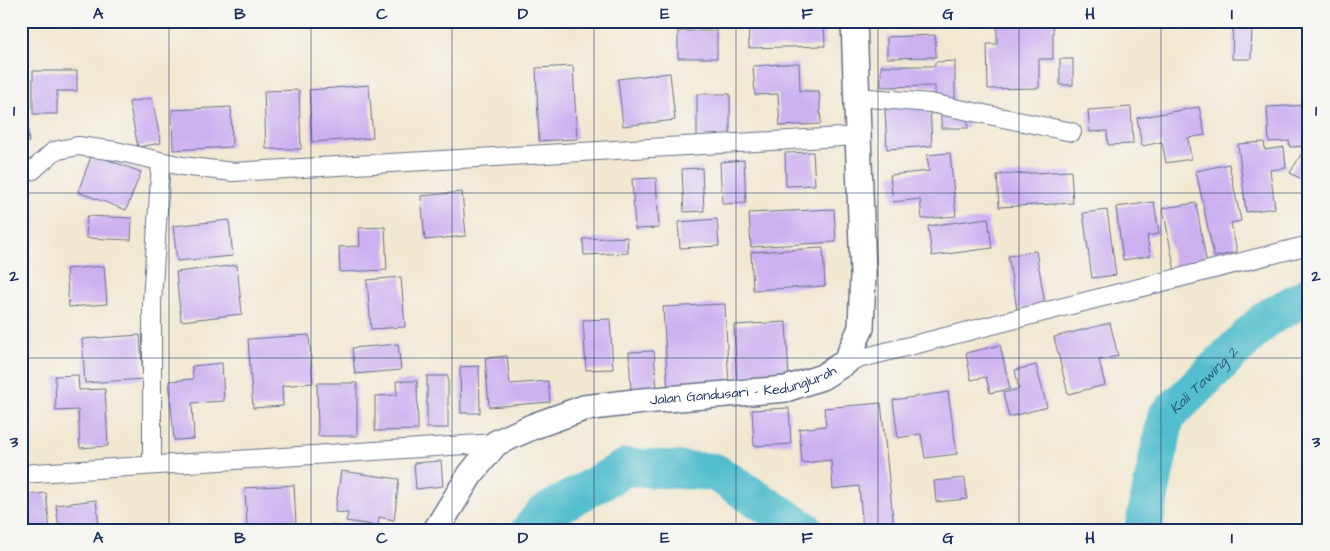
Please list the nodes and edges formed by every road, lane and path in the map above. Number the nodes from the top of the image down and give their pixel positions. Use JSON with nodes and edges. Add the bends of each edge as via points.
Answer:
{"nodes":[{"id":1,"x":854,"y":21,"type":"edge"},
{"id":2,"x":857,"y":97,"type":"junction"},
{"id":3,"x":1072,"y":132,"type":"dead end"},
{"id":4,"x":859,"y":136,"type":"junction"},
{"id":5,"x":161,"y":162,"type":"junction"},
{"id":6,"x":21,"y":173,"type":"edge"},
{"id":7,"x":1309,"y":245,"type":"edge"},
{"id":8,"x":846,"y":362,"type":"junction"},
{"id":9,"x":496,"y":443,"type":"junction"},
{"id":10,"x":152,"y":465,"type":"junction"},
{"id":11,"x":21,"y":474,"type":"edge"},
{"id":12,"x":436,"y":530,"type":"edge"}],
"edges":[{"from":1,"to":2,"type":"street","name":"Jalan Gandusari - Kedunglurah"},
{"from":2,"to":3,"type":"street","via":[[930,104]]},
{"from":2,"to":4,"type":"street","name":"Jalan Gandusari - Kedunglurah"},
{"from":4,"to":5,"type":"street","via":[[233,172]]},
{"from":4,"to":8,"type":"street","name":"Jalan Gandusari - Kedunglurah","via":[[863,274],[861,328]]},
{"from":5,"to":6,"type":"street","via":[[78,146],[54,151],[33,170]]},
{"from":5,"to":10,"type":"street","via":[[152,302]]},
{"from":7,"to":8,"type":"street"},
{"from":8,"to":9,"type":"street","name":"Jalan Gandusari - Kedunglurah","via":[[822,378],[786,389],[584,408]]},
{"from":9,"to":10,"type":"street"},
{"from":9,"to":12,"type":"street","name":"Jalan Gandusari - Kedunglurah","via":[[470,475]]},
{"from":10,"to":11,"type":"street"}]}
